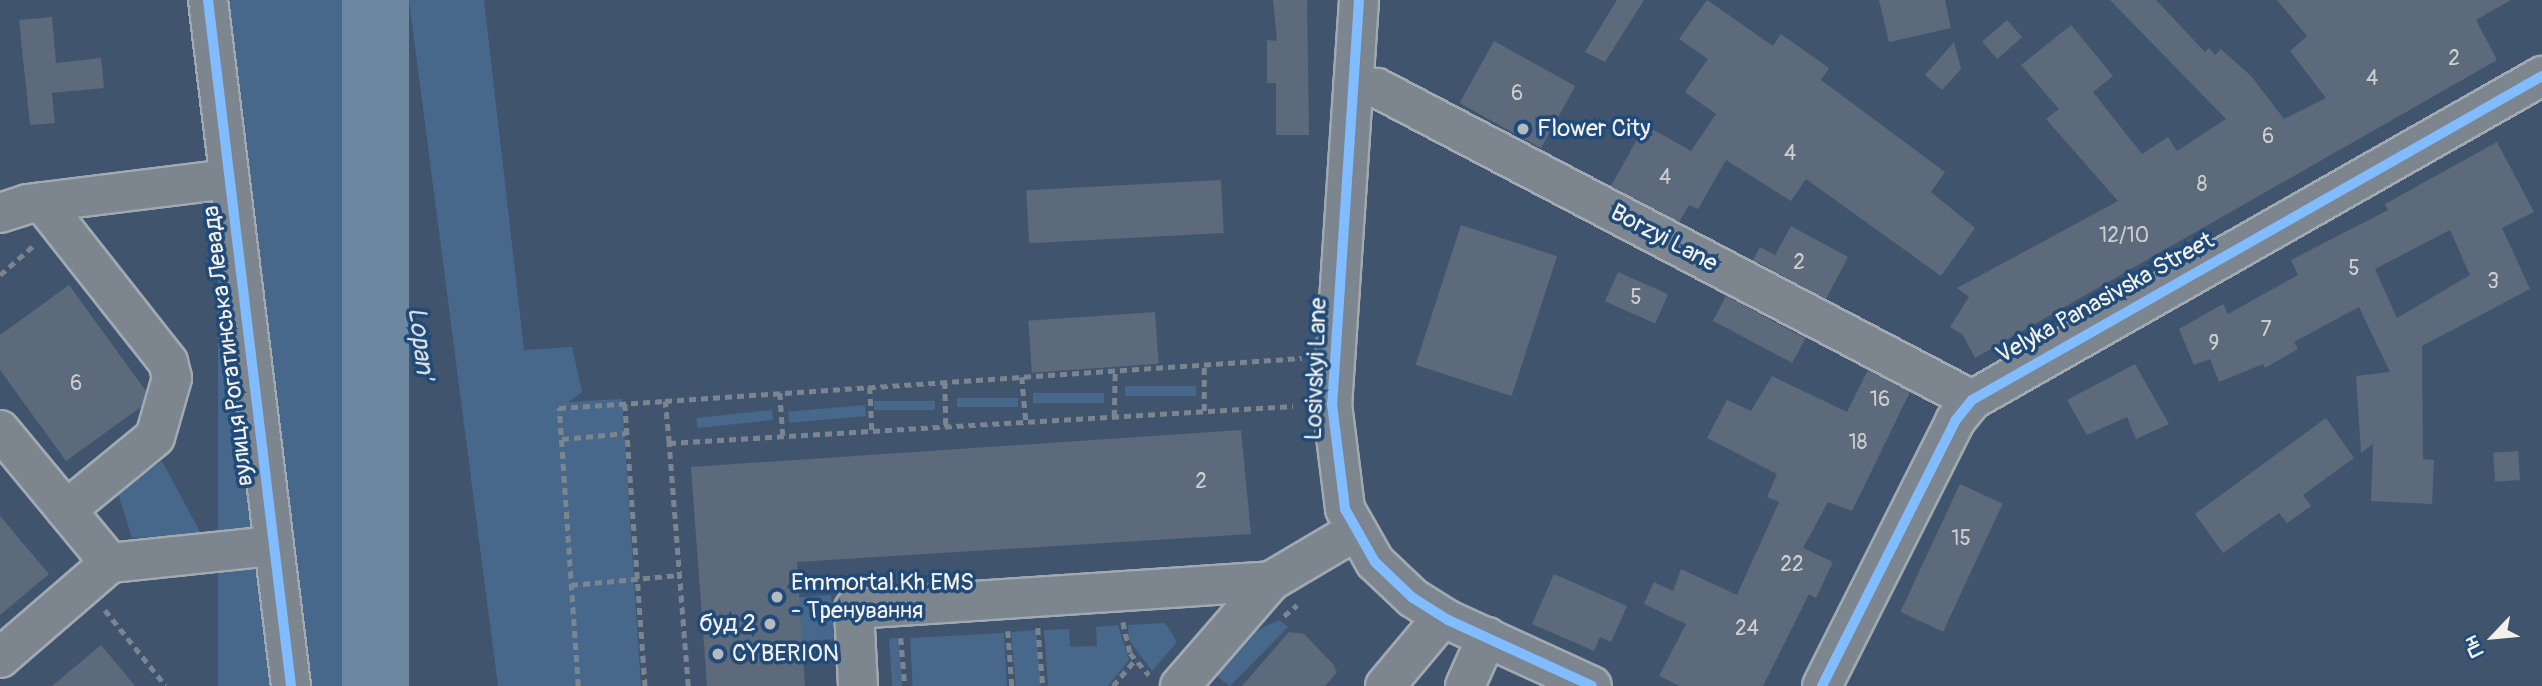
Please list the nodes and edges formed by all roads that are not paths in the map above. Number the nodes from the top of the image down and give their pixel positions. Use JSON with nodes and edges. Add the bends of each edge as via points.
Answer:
{"nodes":[{"id":1,"x":208,"y":0,"type":"edge"},
{"id":2,"x":1359,"y":0,"type":"edge"},
{"id":3,"x":2542,"y":76,"type":"edge"},
{"id":4,"x":1353,"y":86,"type":"junction"},
{"id":5,"x":229,"y":178,"type":"junction"},
{"id":6,"x":50,"y":213,"type":"junction"},
{"id":7,"x":0,"y":214,"type":"edge"},
{"id":8,"x":1972,"y":400,"type":"junction"},
{"id":9,"x":0,"y":429,"type":"edge"},
{"id":10,"x":66,"y":510,"type":"junction"},
{"id":11,"x":1354,"y":532,"type":"junction"},
{"id":12,"x":273,"y":546,"type":"junction"},
{"id":13,"x":98,"y":574,"type":"junction"},
{"id":14,"x":1270,"y":581,"type":"junction"},
{"id":15,"x":1443,"y":617,"type":"junction"},
{"id":16,"x":1487,"y":637,"type":"junction"},
{"id":17,"x":0,"y":658,"type":"edge"},
{"id":18,"x":291,"y":686,"type":"edge"},
{"id":19,"x":858,"y":686,"type":"edge"},
{"id":20,"x":1181,"y":686,"type":"edge"},
{"id":21,"x":1385,"y":686,"type":"edge"},
{"id":22,"x":1465,"y":686,"type":"edge"},
{"id":23,"x":1592,"y":686,"type":"edge"},
{"id":24,"x":1822,"y":686,"type":"edge"}],
"edges":[{"from":1,"to":5,"type":"street","name":"вулиця Рогатинська Левада"},
{"from":2,"to":4,"type":"street","name":"Losivskyi Lane"},
{"from":3,"to":8,"type":"street","name":"Velyka Panasivska Street"},
{"from":4,"to":8,"type":"street","name":"Borzyi Lane","via":[[1377,88]]},
{"from":4,"to":11,"type":"street","name":"Losivskyi Lane","via":[[1332,404],[1340,491]]},
{"from":5,"to":6,"type":"street"},
{"from":5,"to":12,"type":"street","name":"вулиця Рогатинська Левада"},
{"from":6,"to":7,"type":"street"},
{"from":6,"to":10,"type":"street","via":[[168,362],[172,379],[155,437]]},
{"from":8,"to":24,"type":"street","name":"Velyka Panasivska Street","via":[[1955,421]]},
{"from":9,"to":10,"type":"street"},
{"from":10,"to":13,"type":"street"},
{"from":11,"to":14,"type":"street"},
{"from":11,"to":15,"type":"street","name":"Losivskyi Lane","via":[[1398,587]]},
{"from":12,"to":13,"type":"street"},
{"from":12,"to":18,"type":"street","name":"вулиця Рогатинська Левада"},
{"from":13,"to":17,"type":"street"},
{"from":14,"to":19,"type":"street","via":[[853,609]]},
{"from":14,"to":20,"type":"street"},
{"from":15,"to":16,"type":"street","name":"Losivskyi Lane"},
{"from":15,"to":21,"type":"street"},
{"from":16,"to":22,"type":"street"},
{"from":16,"to":23,"type":"street","name":"Losivskyi Lane"}]}
